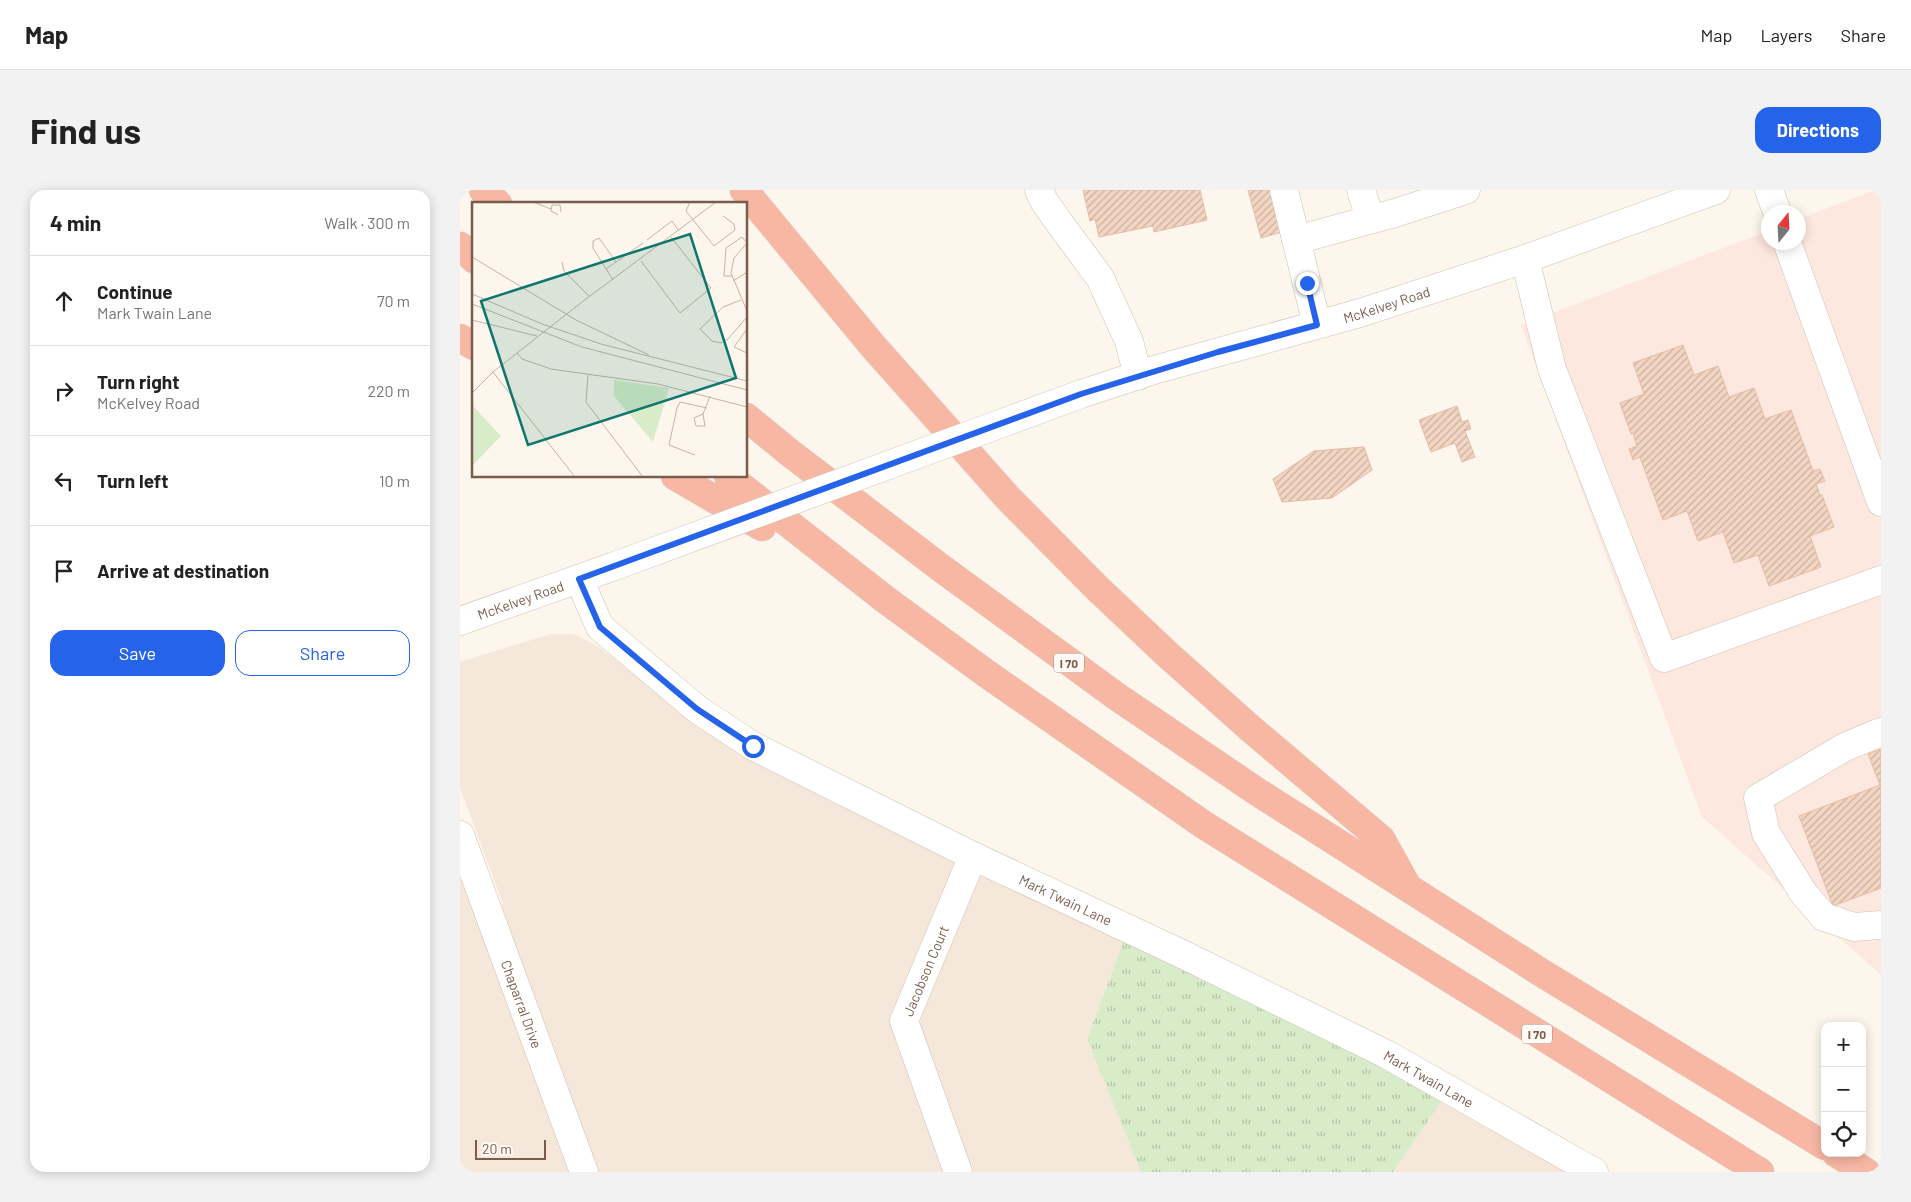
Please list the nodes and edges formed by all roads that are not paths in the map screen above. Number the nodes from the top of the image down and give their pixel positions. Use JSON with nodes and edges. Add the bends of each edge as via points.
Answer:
{"nodes":[{"id":1,"x":483,"y":190,"type":"edge"},
{"id":2,"x":744,"y":190,"type":"edge"},
{"id":3,"x":1039,"y":190,"type":"edge"},
{"id":4,"x":1284,"y":190,"type":"edge"},
{"id":5,"x":1361,"y":190,"type":"edge"},
{"id":6,"x":1466,"y":190,"type":"edge"},
{"id":7,"x":1716,"y":190,"type":"edge"},
{"id":8,"x":1768,"y":190,"type":"edge"},
{"id":9,"x":496,"y":202,"type":"edge"},
{"id":10,"x":1774,"y":205,"type":"edge"},
{"id":11,"x":1370,"y":219,"type":"junction"},
{"id":12,"x":1296,"y":240,"type":"junction"},
{"id":13,"x":460,"y":246,"type":"edge"},
{"id":14,"x":1791,"y":250,"type":"edge"},
{"id":15,"x":472,"y":257,"type":"edge"},
{"id":16,"x":1524,"y":259,"type":"junction"},
{"id":17,"x":1317,"y":325,"type":"junction"},
{"id":18,"x":460,"y":338,"type":"edge"},
{"id":19,"x":472,"y":345,"type":"edge"},
{"id":20,"x":1138,"y":376,"type":"junction"},
{"id":21,"x":748,"y":419,"type":"edge"},
{"id":22,"x":678,"y":478,"type":"edge"},
{"id":23,"x":731,"y":478,"type":"edge"},
{"id":24,"x":1881,"y":502,"type":"edge"},
{"id":25,"x":579,"y":579,"type":"junction"},
{"id":26,"x":1881,"y":580,"type":"edge"},
{"id":27,"x":886,"y":600,"type":"junction"},
{"id":28,"x":460,"y":621,"type":"edge"},
{"id":29,"x":1881,"y":732,"type":"edge"},
{"id":30,"x":460,"y":835,"type":"edge"},
{"id":31,"x":973,"y":856,"type":"junction"},
{"id":32,"x":1408,"y":887,"type":"junction"},
{"id":33,"x":1881,"y":925,"type":"edge"},
{"id":34,"x":1821,"y":1144,"type":"edge"},
{"id":35,"x":1842,"y":1157,"type":"edge"},
{"id":36,"x":584,"y":1172,"type":"edge"},
{"id":37,"x":958,"y":1172,"type":"edge"},
{"id":38,"x":1594,"y":1172,"type":"edge"},
{"id":39,"x":1760,"y":1172,"type":"edge"},
{"id":40,"x":1866,"y":1172,"type":"edge"}],
"edges":[{"from":1,"to":9,"type":"highway"},
{"from":2,"to":32,"type":"highway","via":[[872,345],[1008,498],[1168,655],[1381,839]]},
{"from":3,"to":20,"type":"street","via":[[1058,222],[1100,278],[1129,342]]},
{"from":4,"to":12,"type":"street"},
{"from":5,"to":11,"type":"street"},
{"from":6,"to":11,"type":"street"},
{"from":7,"to":16,"type":"street","name":"McKelvey Road"},
{"from":8,"to":10,"type":"street"},
{"from":11,"to":12,"type":"street"},
{"from":12,"to":17,"type":"street"},
{"from":13,"to":15,"type":"highway"},
{"from":14,"to":24,"type":"street"},
{"from":16,"to":17,"type":"street","name":"McKelvey Road"},
{"from":16,"to":26,"type":"street","via":[[1552,369],[1664,658]]},
{"from":17,"to":20,"type":"street","name":"McKelvey Road"},
{"from":18,"to":19,"type":"highway"},
{"from":20,"to":25,"type":"street","name":"McKelvey Road","bridge":true,"via":[[1081,394]]},
{"from":21,"to":32,"type":"highway","number":"I 70","via":[[941,568],[1116,696],[1256,791]]},
{"from":22,"to":27,"type":"highway"},
{"from":23,"to":27,"type":"highway","number":"I 70"},
{"from":25,"to":28,"type":"street","name":"McKelvey Road"},
{"from":25,"to":31,"type":"street","name":"Mark Twain Lane","via":[[600,627],[697,709],[753,746]]},
{"from":27,"to":39,"type":"highway","number":"I 70","via":[[1204,825]]},
{"from":29,"to":33,"type":"street","via":[[1845,747],[1758,798],[1766,833],[1804,894],[1824,917],[1854,927]]},
{"from":30,"to":36,"type":"street","name":"Chaparral Drive"},
{"from":31,"to":37,"type":"street","name":"Jacobson Court","via":[[904,1020]]},
{"from":31,"to":38,"type":"street","name":"Mark Twain Lane","via":[[1386,1054]]},
{"from":32,"to":34,"type":"highway","number":"I 70"},
{"from":35,"to":40,"type":"highway"}]}
